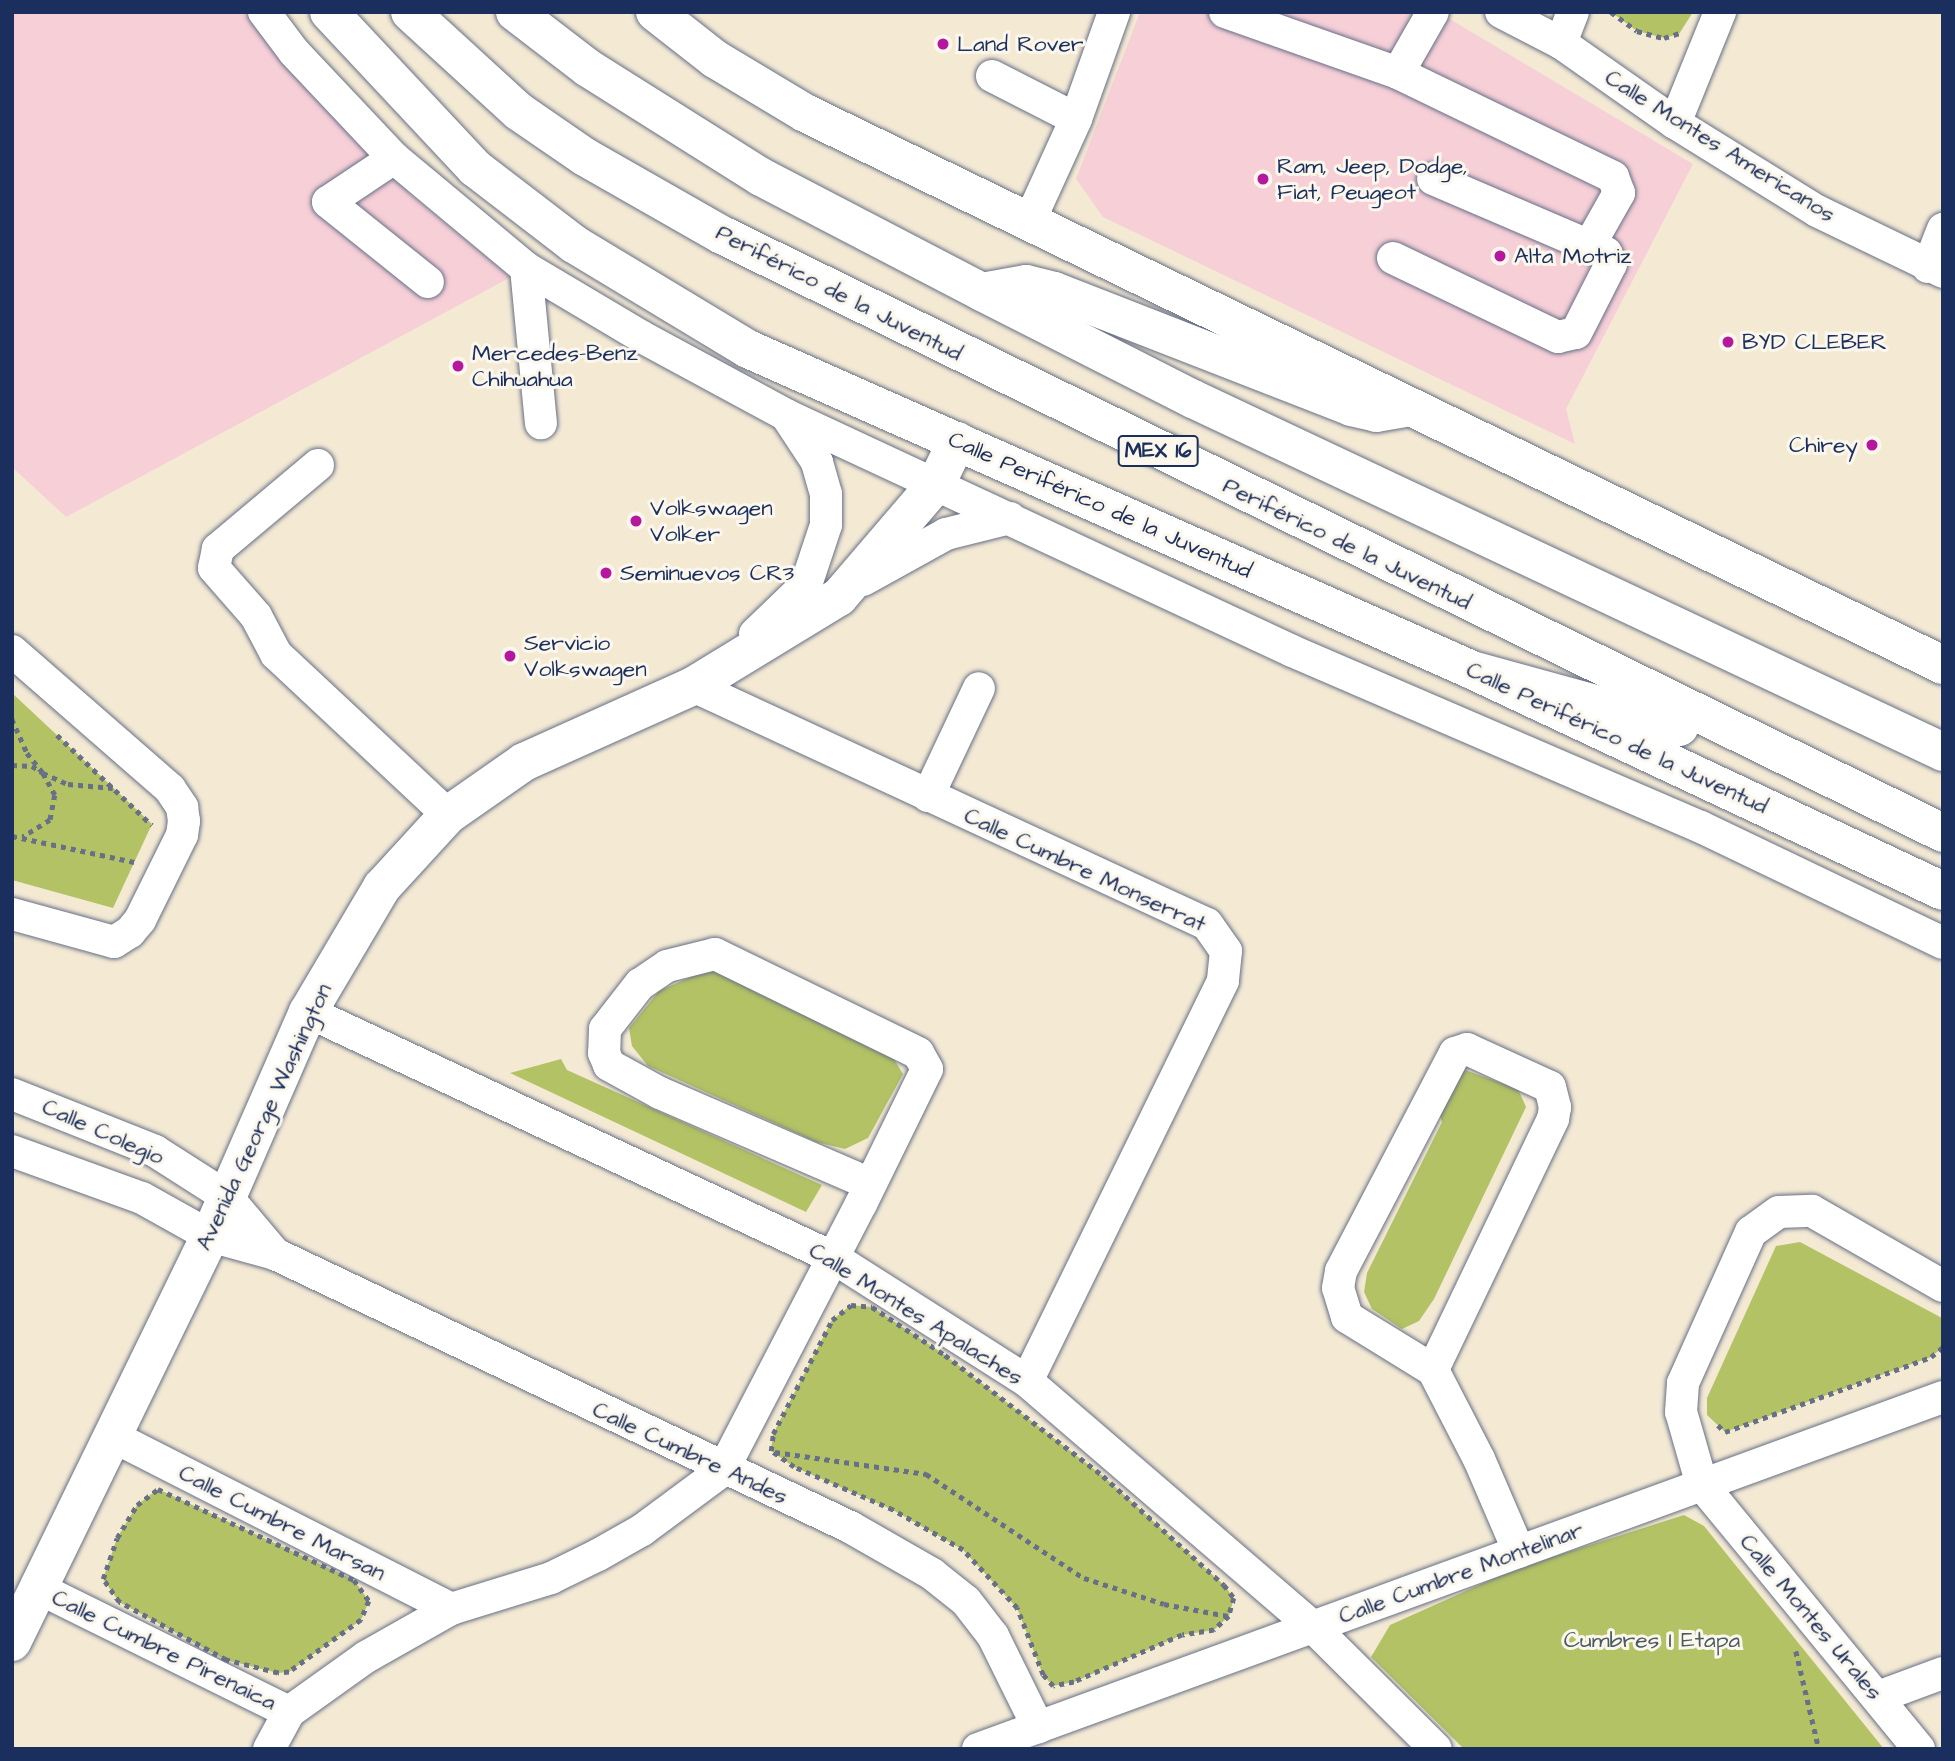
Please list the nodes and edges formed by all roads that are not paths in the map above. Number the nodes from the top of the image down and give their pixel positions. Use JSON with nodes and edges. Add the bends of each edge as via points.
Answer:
{"nodes":[{"id":1,"x":264,"y":12,"type":"edge"},
{"id":2,"x":328,"y":12,"type":"edge"},
{"id":3,"x":410,"y":12,"type":"edge"},
{"id":4,"x":515,"y":12,"type":"edge"},
{"id":5,"x":655,"y":12,"type":"edge"},
{"id":6,"x":1114,"y":12,"type":"edge"},
{"id":7,"x":1225,"y":12,"type":"edge"},
{"id":8,"x":1433,"y":12,"type":"edge"},
{"id":9,"x":1501,"y":12,"type":"edge"},
{"id":10,"x":1573,"y":12,"type":"edge"},
{"id":11,"x":1720,"y":12,"type":"edge"},
{"id":12,"x":1561,"y":43,"type":"junction"},
{"id":13,"x":1398,"y":73,"type":"junction"},
{"id":14,"x":992,"y":76,"type":"dead end"},
{"id":15,"x":1076,"y":119,"type":"junction"},
{"id":16,"x":1675,"y":123,"type":"junction"},
{"id":17,"x":394,"y":158,"type":"junction"},
{"id":18,"x":1433,"y":179,"type":"dead end"},
{"id":19,"x":1030,"y":220,"type":"junction"},
{"id":20,"x":1943,"y":229,"type":"edge"},
{"id":21,"x":1589,"y":246,"type":"junction"},
{"id":22,"x":1393,"y":258,"type":"dead end"},
{"id":23,"x":526,"y":268,"type":"junction"},
{"id":24,"x":1936,"y":270,"type":"edge"},
{"id":25,"x":428,"y":282,"type":"dead end"},
{"id":26,"x":982,"y":292,"type":"junction"},
{"id":27,"x":1410,"y":407,"type":"junction"},
{"id":28,"x":786,"y":415,"type":"junction"},
{"id":29,"x":541,"y":423,"type":"dead end"},
{"id":30,"x":957,"y":441,"type":"junction"},
{"id":31,"x":318,"y":465,"type":"dead end"},
{"id":32,"x":936,"y":484,"type":"junction"},
{"id":33,"x":1010,"y":518,"type":"junction"},
{"id":34,"x":839,"y":597,"type":"junction"},
{"id":35,"x":12,"y":651,"type":"edge"},
{"id":36,"x":1943,"y":665,"type":"edge"},
{"id":37,"x":1472,"y":670,"type":"junction"},
{"id":38,"x":694,"y":687,"type":"junction"},
{"id":39,"x":979,"y":688,"type":"dead end"},
{"id":40,"x":1770,"y":752,"type":"junction"},
{"id":41,"x":1943,"y":752,"type":"edge"},
{"id":42,"x":929,"y":796,"type":"junction"},
{"id":43,"x":448,"y":815,"type":"junction"},
{"id":44,"x":1943,"y":833,"type":"edge"},
{"id":45,"x":1943,"y":891,"type":"edge"},
{"id":46,"x":12,"y":914,"type":"edge"},
{"id":47,"x":1943,"y":943,"type":"edge"},
{"id":48,"x":308,"y":1012,"type":"junction"},
{"id":49,"x":12,"y":1094,"type":"edge"},
{"id":50,"x":12,"y":1151,"type":"edge"},
{"id":51,"x":870,"y":1184,"type":"junction"},
{"id":52,"x":227,"y":1197,"type":"junction"},
{"id":53,"x":210,"y":1236,"type":"junction"},
{"id":54,"x":275,"y":1254,"type":"junction"},
{"id":55,"x":834,"y":1258,"type":"junction"},
{"id":56,"x":1943,"y":1286,"type":"edge"},
{"id":57,"x":1433,"y":1370,"type":"junction"},
{"id":58,"x":1027,"y":1381,"type":"junction"},
{"id":59,"x":1943,"y":1397,"type":"edge"},
{"id":60,"x":112,"y":1436,"type":"junction"},
{"id":61,"x":723,"y":1470,"type":"junction"},
{"id":62,"x":1702,"y":1485,"type":"junction"},
{"id":63,"x":1519,"y":1552,"type":"junction"},
{"id":64,"x":38,"y":1588,"type":"junction"},
{"id":65,"x":451,"y":1609,"type":"junction"},
{"id":66,"x":1312,"y":1627,"type":"junction"},
{"id":67,"x":12,"y":1642,"type":"edge"},
{"id":68,"x":1943,"y":1674,"type":"edge"},
{"id":69,"x":1878,"y":1697,"type":"junction"},
{"id":70,"x":289,"y":1712,"type":"junction"},
{"id":71,"x":1038,"y":1727,"type":"junction"},
{"id":72,"x":269,"y":1749,"type":"edge"},
{"id":73,"x":978,"y":1749,"type":"edge"},
{"id":74,"x":1436,"y":1749,"type":"edge"},
{"id":75,"x":1919,"y":1749,"type":"edge"}],
"edges":[{"from":1,"to":17,"type":"street","via":[[294,52]]},
{"from":2,"to":30,"type":"main road","name":"Calle Periférico de la Juventud","via":[[475,168],[574,244],[748,349]]},
{"from":3,"to":40,"type":"main road","name":"Periférico de la Juventud","number":"MEX 16","via":[[518,111],[585,157],[722,235]]},
{"from":4,"to":26,"type":"main road","number":"MEX 16","via":[[588,68],[761,177]]},
{"from":5,"to":19,"type":"main road","via":[[715,59],[805,113]]},
{"from":6,"to":15,"type":"street"},
{"from":7,"to":13,"type":"street"},
{"from":8,"to":13,"type":"street"},
{"from":9,"to":12,"type":"street","name":"Calle Montes Americanos"},
{"from":10,"to":12,"type":"street"},
{"from":11,"to":16,"type":"street"},
{"from":12,"to":16,"type":"street","name":"Calle Montes Americanos"},
{"from":13,"to":21,"type":"street","via":[[1612,192]]},
{"from":14,"to":15,"type":"street"},
{"from":15,"to":19,"type":"street"},
{"from":16,"to":24,"type":"street","name":"Calle Montes Americanos","via":[[1816,211]]},
{"from":17,"to":23,"type":"street"},
{"from":17,"to":25,"type":"street","via":[[328,202]]},
{"from":18,"to":21,"type":"street"},
{"from":19,"to":27,"type":"main road"},
{"from":20,"to":24,"type":"street"},
{"from":21,"to":22,"type":"street","via":[[1606,253],[1611,264],[1576,333],[1565,338]]},
{"from":23,"to":28,"type":"street"},
{"from":23,"to":29,"type":"street"},
{"from":26,"to":27,"type":"main road","via":[[1026,284],[1054,291],[1352,407],[1376,413]]},
{"from":26,"to":41,"type":"main road","number":"MEX 16","via":[[1193,399]]},
{"from":27,"to":36,"type":"main road"},
{"from":28,"to":32,"type":"street"},
{"from":28,"to":38,"type":"street","via":[[817,461],[826,494],[819,557],[806,585],[785,608]]},
{"from":30,"to":32,"type":"main road","name":"Avenida George Washington"},
{"from":30,"to":37,"type":"main road","name":"Calle Periférico de la Juventud"},
{"from":31,"to":43,"type":"street","via":[[218,549],[214,568],[256,616],[276,654]]},
{"from":32,"to":33,"type":"street"},
{"from":32,"to":34,"type":"main road","name":"Avenida George Washington"},
{"from":33,"to":34,"type":"street","via":[[979,523],[914,549]]},
{"from":33,"to":47,"type":"street","via":[[1292,651],[1701,827]]},
{"from":34,"to":38,"type":"main road","name":"Avenida George Washington"},
{"from":35,"to":46,"type":"street","via":[[170,789],[182,807],[184,821],[139,920],[114,942]]},
{"from":37,"to":40,"type":"main road"},
{"from":37,"to":45,"type":"main road","name":"Calle Periférico de la Juventud"},
{"from":38,"to":42,"type":"street","name":"Calle Cumbre Monserrat"},
{"from":38,"to":43,"type":"main road","name":"Avenida George Washington","via":[[524,762]]},
{"from":39,"to":42,"type":"street"},
{"from":40,"to":44,"type":"main road","name":"Periférico de la Juventud","number":"MEX 16"},
{"from":42,"to":58,"type":"street","name":"Calle Cumbre Monserrat","via":[[1207,924],[1226,951],[1223,981]]},
{"from":43,"to":48,"type":"main road","name":"Avenida George Washington","via":[[382,887]]},
{"from":48,"to":52,"type":"main road","name":"Avenida George Washington"},
{"from":48,"to":55,"type":"street","name":"Calle Montes Apalaches"},
{"from":49,"to":52,"type":"street","name":"Calle Colegio","via":[[155,1151]]},
{"from":50,"to":53,"type":"street","name":"Calle Colegio","via":[[142,1198]]},
{"from":51,"to":51,"type":"street","via":[[927,1069],[918,1053],[715,954],[667,966],[625,998],[605,1029],[604,1053],[609,1065],[660,1093]]},
{"from":51,"to":55,"type":"street"},
{"from":52,"to":53,"type":"main road","name":"Avenida George Washington"},
{"from":52,"to":54,"type":"street","name":"Calle Cumbre Andes"},
{"from":53,"to":54,"type":"street","name":"Calle Cumbre Andes"},
{"from":53,"to":60,"type":"main road","name":"Avenida George Washington"},
{"from":54,"to":61,"type":"street","name":"Calle Cumbre Andes"},
{"from":55,"to":58,"type":"street","name":"Calle Montes Apalaches"},
{"from":55,"to":61,"type":"street"},
{"from":56,"to":62,"type":"street","via":[[1812,1212],[1795,1209],[1763,1220],[1751,1232],[1683,1382],[1681,1412]]},
{"from":57,"to":57,"type":"street","via":[[1555,1107],[1550,1087],[1467,1049],[1455,1053],[1341,1271],[1338,1288],[1347,1317]]},
{"from":57,"to":63,"type":"street","via":[[1479,1459]]},
{"from":58,"to":66,"type":"street","name":"Calle Montes Apalaches"},
{"from":59,"to":62,"type":"street","name":"Calle Cumbre Montelinar"},
{"from":60,"to":64,"type":"main road","name":"Avenida George Washington"},
{"from":60,"to":65,"type":"street","name":"Calle Cumbre Marsan"},
{"from":61,"to":65,"type":"street","via":[[642,1530],[598,1555],[551,1578]]},
{"from":61,"to":71,"type":"street","name":"Calle Cumbre Andes","via":[[849,1527],[932,1574],[966,1601],[993,1636]]},
{"from":62,"to":63,"type":"street","name":"Calle Cumbre Montelinar"},
{"from":62,"to":69,"type":"street","name":"Calle Montes Urales"},
{"from":63,"to":66,"type":"street","name":"Calle Cumbre Montelinar"},
{"from":64,"to":67,"type":"main road","name":"Avenida George Washington"},
{"from":64,"to":70,"type":"street","name":"Calle Cumbre Pirenaica"},
{"from":65,"to":70,"type":"street","via":[[366,1657]]},
{"from":66,"to":71,"type":"street","name":"Calle Cumbre Montelinar"},
{"from":66,"to":74,"type":"street","name":"Calle Montes Apalaches"},
{"from":68,"to":69,"type":"street"},
{"from":69,"to":75,"type":"street","name":"Calle Montes Urales"},
{"from":70,"to":72,"type":"street"},
{"from":71,"to":73,"type":"street","name":"Calle Cumbre Montelinar"}]}
